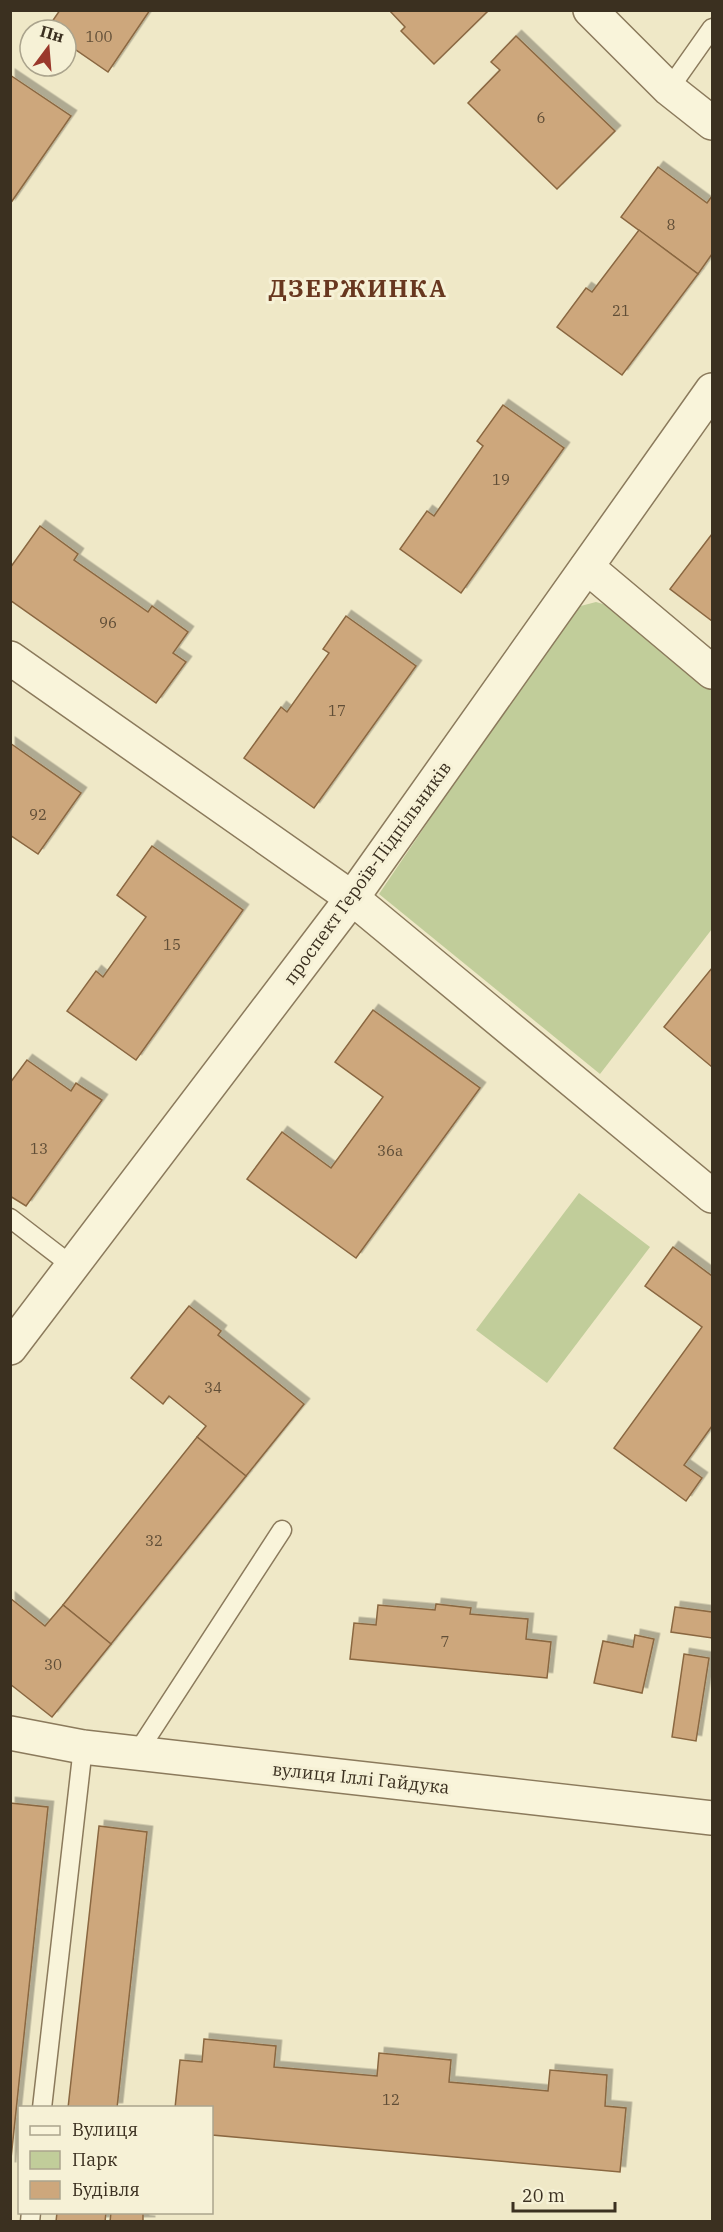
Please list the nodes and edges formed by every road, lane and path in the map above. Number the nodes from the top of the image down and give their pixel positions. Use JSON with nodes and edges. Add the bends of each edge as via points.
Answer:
{"nodes":[{"id":1,"x":590,"y":10,"type":"edge"},
{"id":2,"x":712,"y":28,"type":"edge"},
{"id":3,"x":669,"y":89,"type":"junction"},
{"id":4,"x":712,"y":123,"type":"edge"},
{"id":5,"x":712,"y":390,"type":"edge"},
{"id":6,"x":587,"y":567,"type":"junction"},
{"id":7,"x":10,"y":658,"type":"edge"},
{"id":8,"x":712,"y":672,"type":"edge"},
{"id":9,"x":352,"y":898,"type":"junction"},
{"id":10,"x":712,"y":1196,"type":"edge"},
{"id":11,"x":10,"y":1218,"type":"edge"},
{"id":12,"x":71,"y":1265,"type":"junction"},
{"id":13,"x":10,"y":1348,"type":"edge"},
{"id":14,"x":282,"y":1530,"type":"dead end"},
{"id":15,"x":10,"y":1733,"type":"edge"},
{"id":16,"x":82,"y":1747,"type":"junction"},
{"id":17,"x":137,"y":1753,"type":"junction"},
{"id":18,"x":712,"y":1818,"type":"edge"},
{"id":19,"x":42,"y":2106,"type":"edge"}],
"edges":[{"from":1,"to":3,"type":"street"},
{"from":2,"to":3,"type":"lane"},
{"from":3,"to":4,"type":"street"},
{"from":5,"to":6,"type":"street","name":"проспект Героїв-Підпільників"},
{"from":6,"to":8,"type":"street"},
{"from":6,"to":9,"type":"street","name":"проспект Героїв-Підпільників"},
{"from":7,"to":9,"type":"street"},
{"from":9,"to":10,"type":"street"},
{"from":9,"to":12,"type":"street","name":"проспект Героїв-Підпільників"},
{"from":11,"to":12,"type":"lane"},
{"from":12,"to":13,"type":"street","name":"проспект Героїв-Підпільників"},
{"from":14,"to":17,"type":"lane"},
{"from":15,"to":16,"type":"street","name":"вулиця Іллі Гайдука"},
{"from":16,"to":17,"type":"street","name":"вулиця Іллі Гайдука"},
{"from":16,"to":19,"type":"lane"},
{"from":17,"to":18,"type":"street","name":"вулиця Іллі Гайдука"}]}
